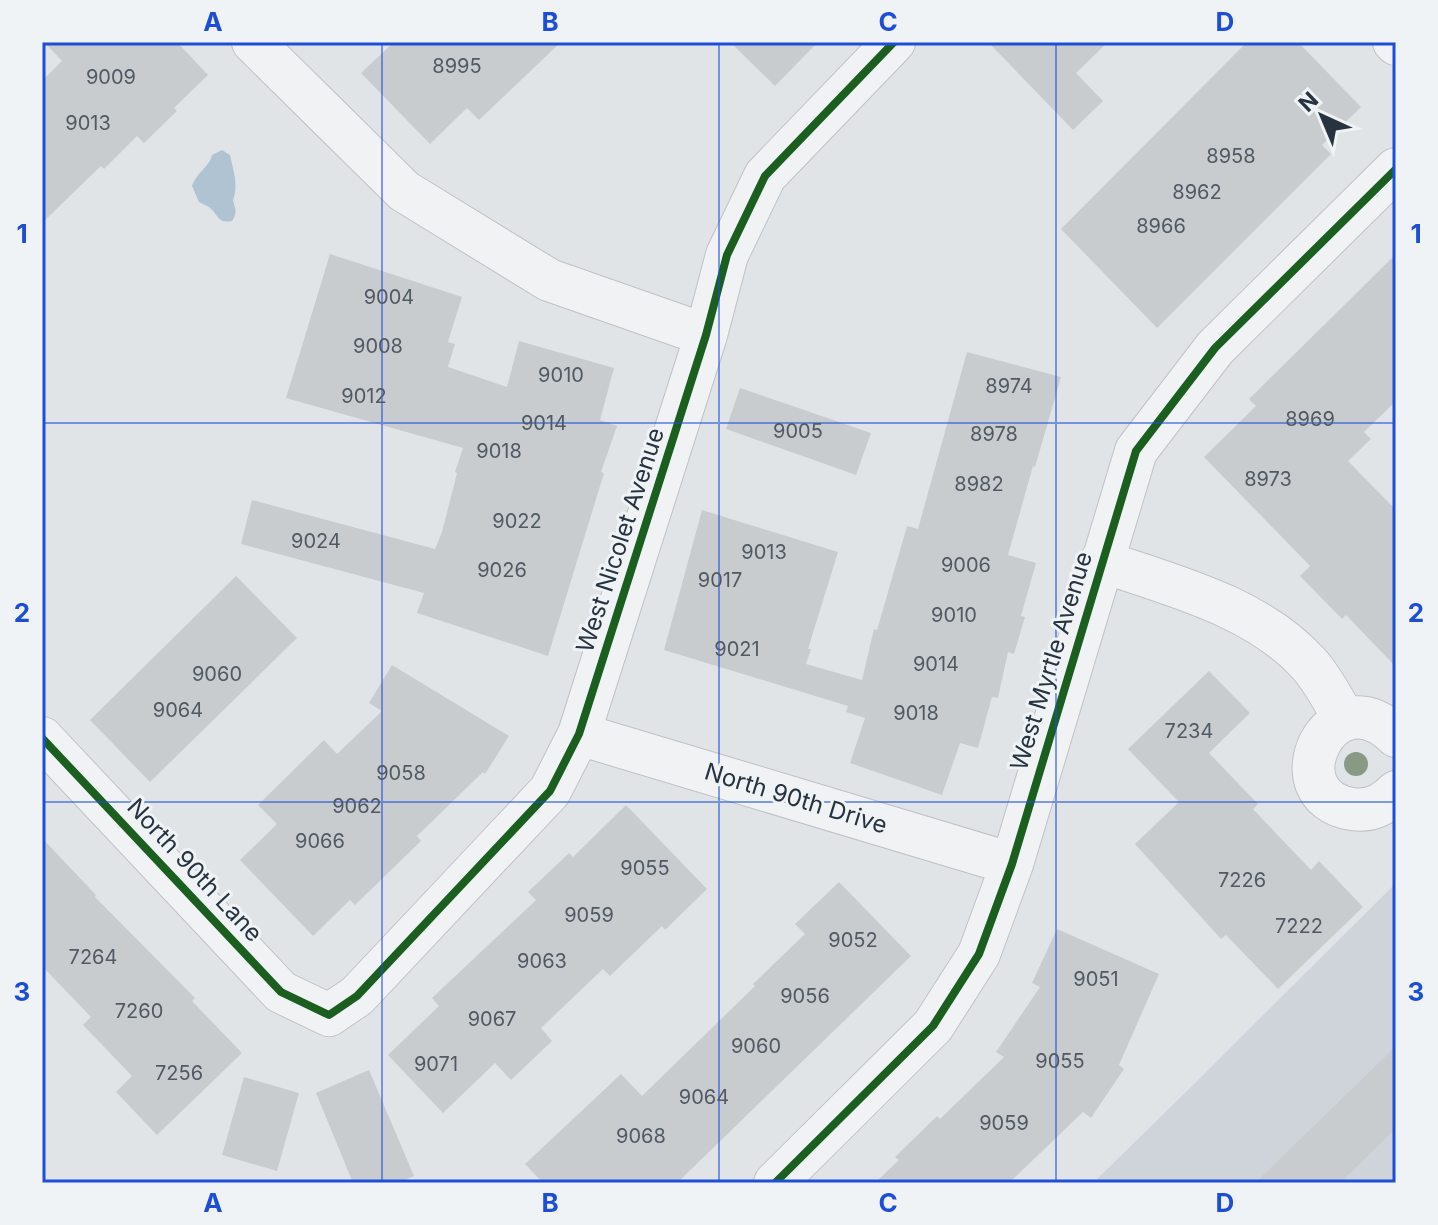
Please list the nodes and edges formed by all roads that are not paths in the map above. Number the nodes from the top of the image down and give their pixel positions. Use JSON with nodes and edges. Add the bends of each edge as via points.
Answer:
{"nodes":[{"id":1,"x":894,"y":42,"type":"edge"},
{"id":2,"x":267,"y":47,"type":"edge"},
{"id":3,"x":1396,"y":169,"type":"edge"},
{"id":4,"x":706,"y":335,"type":"junction"},
{"id":5,"x":1101,"y":561,"type":"junction"},
{"id":6,"x":1345,"y":720,"type":"junction"},
{"id":7,"x":579,"y":734,"type":"junction"},
{"id":8,"x":1396,"y":736,"type":"edge"},
{"id":9,"x":42,"y":738,"type":"edge"},
{"id":10,"x":1396,"y":792,"type":"edge"},
{"id":11,"x":1012,"y":864,"type":"junction"},
{"id":12,"x":329,"y":1015,"type":"joint"},
{"id":13,"x":775,"y":1183,"type":"edge"}],
"edges":[{"from":1,"to":4,"type":"street","name":"West Nicolet Avenue","via":[[765,176],[727,255]]},
{"from":2,"to":4,"type":"street","via":[[404,191],[549,280]]},
{"from":3,"to":5,"type":"street","name":"West Myrtle Avenue","via":[[1215,348],[1136,451]]},
{"from":4,"to":7,"type":"street","name":"West Nicolet Avenue"},
{"from":5,"to":6,"type":"street","via":[[1203,597],[1273,630],[1310,665]]},
{"from":5,"to":11,"type":"street","name":"West Myrtle Avenue"},
{"from":6,"to":8,"type":"street","via":[[1374,720]]},
{"from":6,"to":10,"type":"street","via":[[1332,726],[1315,750],[1312,764],[1322,792],[1332,802],[1360,811]]},
{"from":7,"to":11,"type":"street","name":"North 90th Drive"},
{"from":7,"to":12,"type":"street","name":"West Nicolet Avenue","via":[[550,791],[357,996]]},
{"from":9,"to":12,"type":"street","name":"North 90th Lane","via":[[281,992]]},
{"from":11,"to":13,"type":"street","name":"West Myrtle Avenue","via":[[979,954],[933,1026]]}]}
